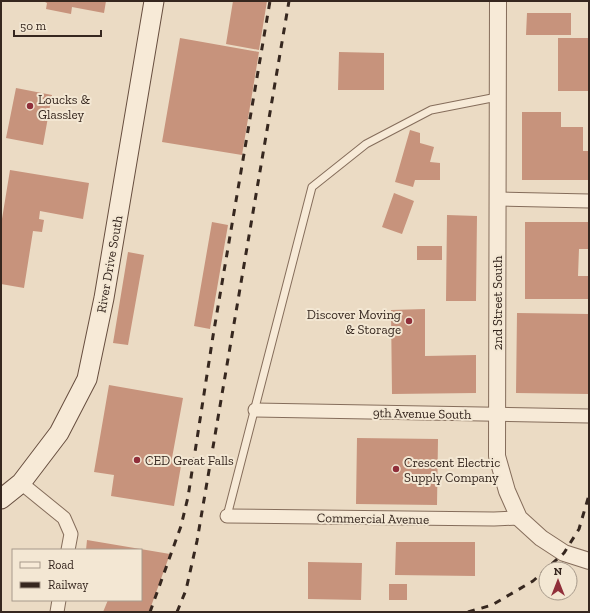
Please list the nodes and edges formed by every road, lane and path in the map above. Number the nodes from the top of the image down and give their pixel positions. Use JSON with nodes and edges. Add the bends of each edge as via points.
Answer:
{"nodes":[{"id":1,"x":154,"y":1,"type":"edge"},
{"id":2,"x":498,"y":1,"type":"edge"},
{"id":3,"x":497,"y":97,"type":"junction"},
{"id":4,"x":497,"y":199,"type":"junction"},
{"id":5,"x":589,"y":201,"type":"edge"},
{"id":6,"x":255,"y":410,"type":"junction"},
{"id":7,"x":497,"y":415,"type":"junction"},
{"id":8,"x":589,"y":416,"type":"edge"},
{"id":9,"x":20,"y":483,"type":"junction"},
{"id":10,"x":1,"y":499,"type":"edge"},
{"id":11,"x":227,"y":516,"type":"joint"},
{"id":12,"x":519,"y":518,"type":"junction"},
{"id":13,"x":68,"y":549,"type":"edge"},
{"id":14,"x":589,"y":561,"type":"edge"},
{"id":15,"x":59,"y":601,"type":"edge"},
{"id":16,"x":57,"y":612,"type":"edge"}],
"edges":[{"from":1,"to":9,"type":"main road","name":"River Drive South","via":[[104,298],[87,379],[59,433]]},
{"from":2,"to":3,"type":"street","name":"2nd Street South"},
{"from":3,"to":4,"type":"street","name":"2nd Street South"},
{"from":3,"to":6,"type":"lane","via":[[431,110],[366,144],[312,187]]},
{"from":4,"to":5,"type":"street"},
{"from":4,"to":7,"type":"street","name":"2nd Street South"},
{"from":6,"to":7,"type":"street","name":"9th Avenue South"},
{"from":6,"to":11,"type":"lane"},
{"from":7,"to":8,"type":"street","name":"9th Avenue South"},
{"from":7,"to":12,"type":"street","name":"2nd Street South","via":[[497,456],[507,491]]},
{"from":9,"to":10,"type":"main road","name":"River Drive South"},
{"from":9,"to":13,"type":"street","via":[[64,518],[71,534]]},
{"from":11,"to":12,"type":"street","name":"Commercial Avenue"},
{"from":12,"to":14,"type":"street","name":"2nd Street South","via":[[541,538],[564,553]]},
{"from":15,"to":16,"type":"street"}]}
